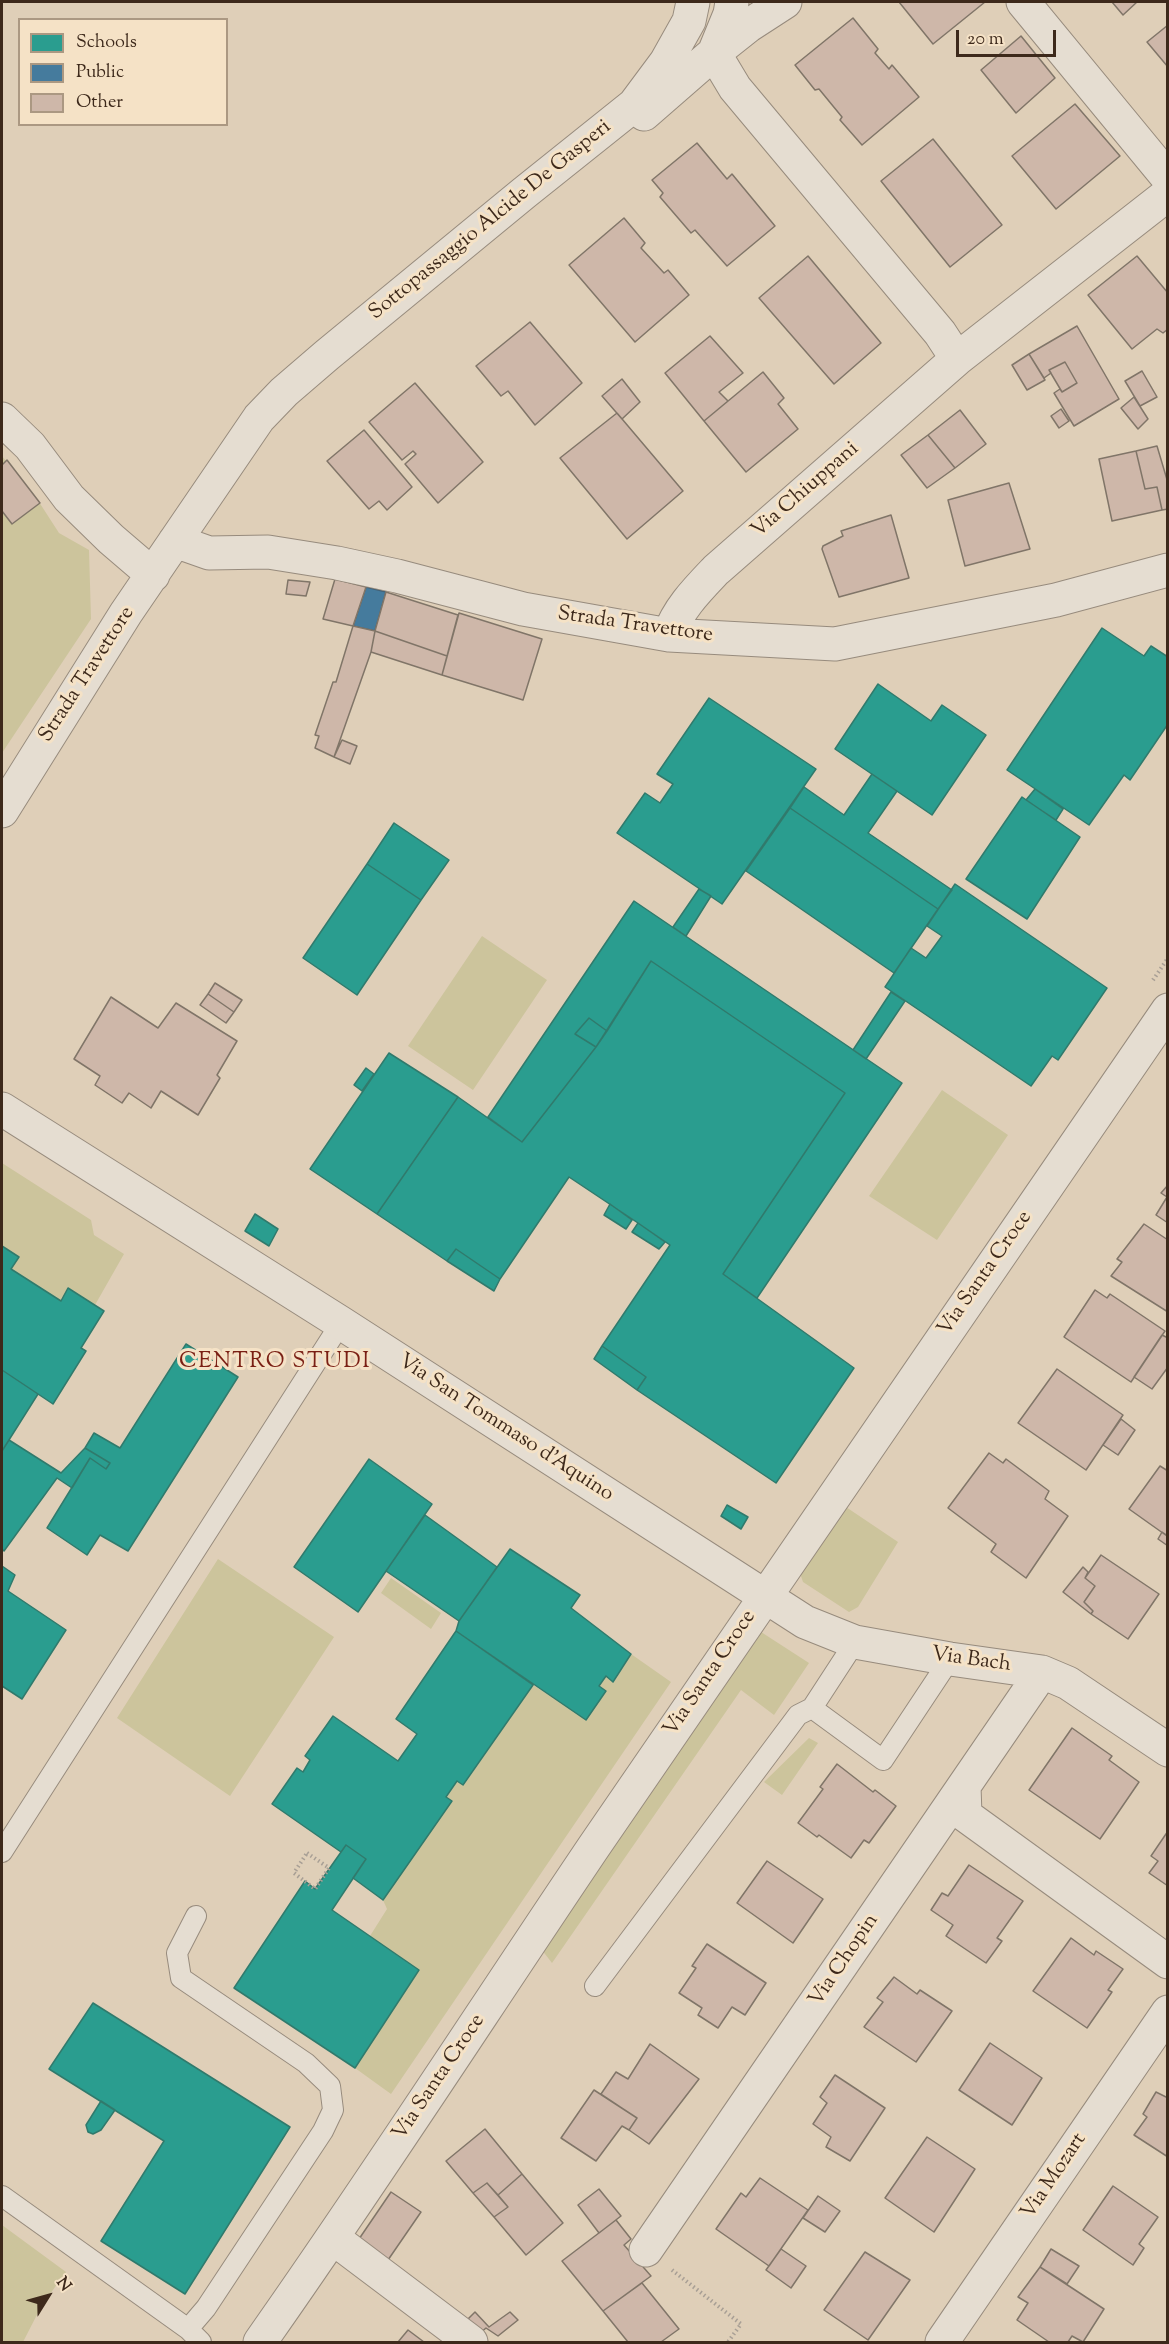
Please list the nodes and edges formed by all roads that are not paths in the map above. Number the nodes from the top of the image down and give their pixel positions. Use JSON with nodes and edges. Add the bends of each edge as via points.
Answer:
{"nodes":[{"id":1,"x":693,"y":2,"type":"edge"},
{"id":2,"x":732,"y":2,"type":"edge"},
{"id":3,"x":785,"y":2,"type":"edge"},
{"id":4,"x":1023,"y":2,"type":"edge"},
{"id":5,"x":714,"y":53,"type":"junction"},
{"id":6,"x":1167,"y":178,"type":"edge"},
{"id":7,"x":1167,"y":194,"type":"edge"},
{"id":8,"x":957,"y":358,"type":"junction"},
{"id":9,"x":260,"y":418,"type":"junction"},
{"id":10,"x":2,"y":419,"type":"edge"},
{"id":11,"x":175,"y":541,"type":"junction"},
{"id":12,"x":1167,"y":570,"type":"edge"},
{"id":13,"x":153,"y":575,"type":"junction"},
{"id":14,"x":669,"y":635,"type":"junction"},
{"id":15,"x":2,"y":811,"type":"edge"},
{"id":16,"x":1167,"y":1010,"type":"edge"},
{"id":17,"x":2,"y":1109,"type":"edge"},
{"id":18,"x":341,"y":1323,"type":"junction"},
{"id":19,"x":764,"y":1597,"type":"junction"},
{"id":20,"x":855,"y":1642,"type":"junction"},
{"id":21,"x":950,"y":1659,"type":"junction"},
{"id":22,"x":1042,"y":1672,"type":"junction"},
{"id":23,"x":812,"y":1708,"type":"junction"},
{"id":24,"x":1167,"y":1750,"type":"edge"},
{"id":25,"x":964,"y":1786,"type":"junction"},
{"id":26,"x":2,"y":1851,"type":"edge"},
{"id":27,"x":196,"y":1916,"type":"dead end"},
{"id":28,"x":1167,"y":1962,"type":"edge"},
{"id":29,"x":595,"y":1986,"type":"dead end"},
{"id":30,"x":1167,"y":2012,"type":"edge"},
{"id":31,"x":2,"y":2196,"type":"edge"},
{"id":32,"x":333,"y":2238,"type":"junction"},
{"id":33,"x":646,"y":2250,"type":"road end"},
{"id":34,"x":195,"y":2336,"type":"edge"},
{"id":35,"x":260,"y":2343,"type":"edge"},
{"id":36,"x":471,"y":2343,"type":"edge"},
{"id":37,"x":942,"y":2343,"type":"edge"}],
"edges":[{"from":1,"to":9,"type":"street","name":"Sottopassaggio Alcide De Gasperi","via":[[689,21],[666,62],[634,105],[336,348]]},
{"from":2,"to":5,"type":"street"},
{"from":3,"to":5,"type":"street"},
{"from":4,"to":6,"type":"street"},
{"from":5,"to":8,"type":"street","via":[[735,88]]},
{"from":5,"to":9,"type":"street","via":[[660,101]]},
{"from":7,"to":8,"type":"street","name":"Via Chiuppani"},
{"from":8,"to":14,"type":"street","name":"Via Chiuppani","via":[[716,570],[686,603]]},
{"from":9,"to":11,"type":"street","name":"Strada Travettore"},
{"from":10,"to":13,"type":"street","via":[[30,446],[69,498]]},
{"from":11,"to":13,"type":"street","name":"Strada Travettore"},
{"from":11,"to":14,"type":"street","name":"Strada Travettore","via":[[209,553],[268,552],[337,563],[524,609]]},
{"from":12,"to":14,"type":"street","name":"Strada Travettore","via":[[1056,600],[836,644]]},
{"from":13,"to":15,"type":"street","name":"Strada Travettore"},
{"from":16,"to":19,"type":"street","name":"Via Santa Croce"},
{"from":17,"to":18,"type":"street","name":"Via San Tommaso d'Aquino"},
{"from":18,"to":19,"type":"street","name":"Via San Tommaso d'Aquino"},
{"from":18,"to":26,"type":"lane"},
{"from":19,"to":20,"type":"street","name":"Via Bach","via":[[805,1622]]},
{"from":19,"to":32,"type":"street","name":"Via Santa Croce"},
{"from":20,"to":21,"type":"street","name":"Via Bach"},
{"from":20,"to":23,"type":"lane"},
{"from":21,"to":22,"type":"street","name":"Via Bach"},
{"from":21,"to":23,"type":"lane","via":[[883,1760]]},
{"from":22,"to":24,"type":"street","name":"Via Bach","via":[[1068,1683]]},
{"from":22,"to":25,"type":"street","name":"Via Chopin"},
{"from":23,"to":29,"type":"lane","via":[[798,1715]]},
{"from":25,"to":28,"type":"street","via":[[964,1815]]},
{"from":25,"to":33,"type":"street","name":"Via Chopin"},
{"from":27,"to":34,"type":"lane","via":[[177,1953],[181,1978],[306,2063],[330,2086],[333,2110],[206,2308]]},
{"from":30,"to":37,"type":"street","name":"Via Mozart"},
{"from":31,"to":34,"type":"lane"},
{"from":32,"to":35,"type":"street","name":"Via Santa Croce"},
{"from":32,"to":36,"type":"street"}]}
